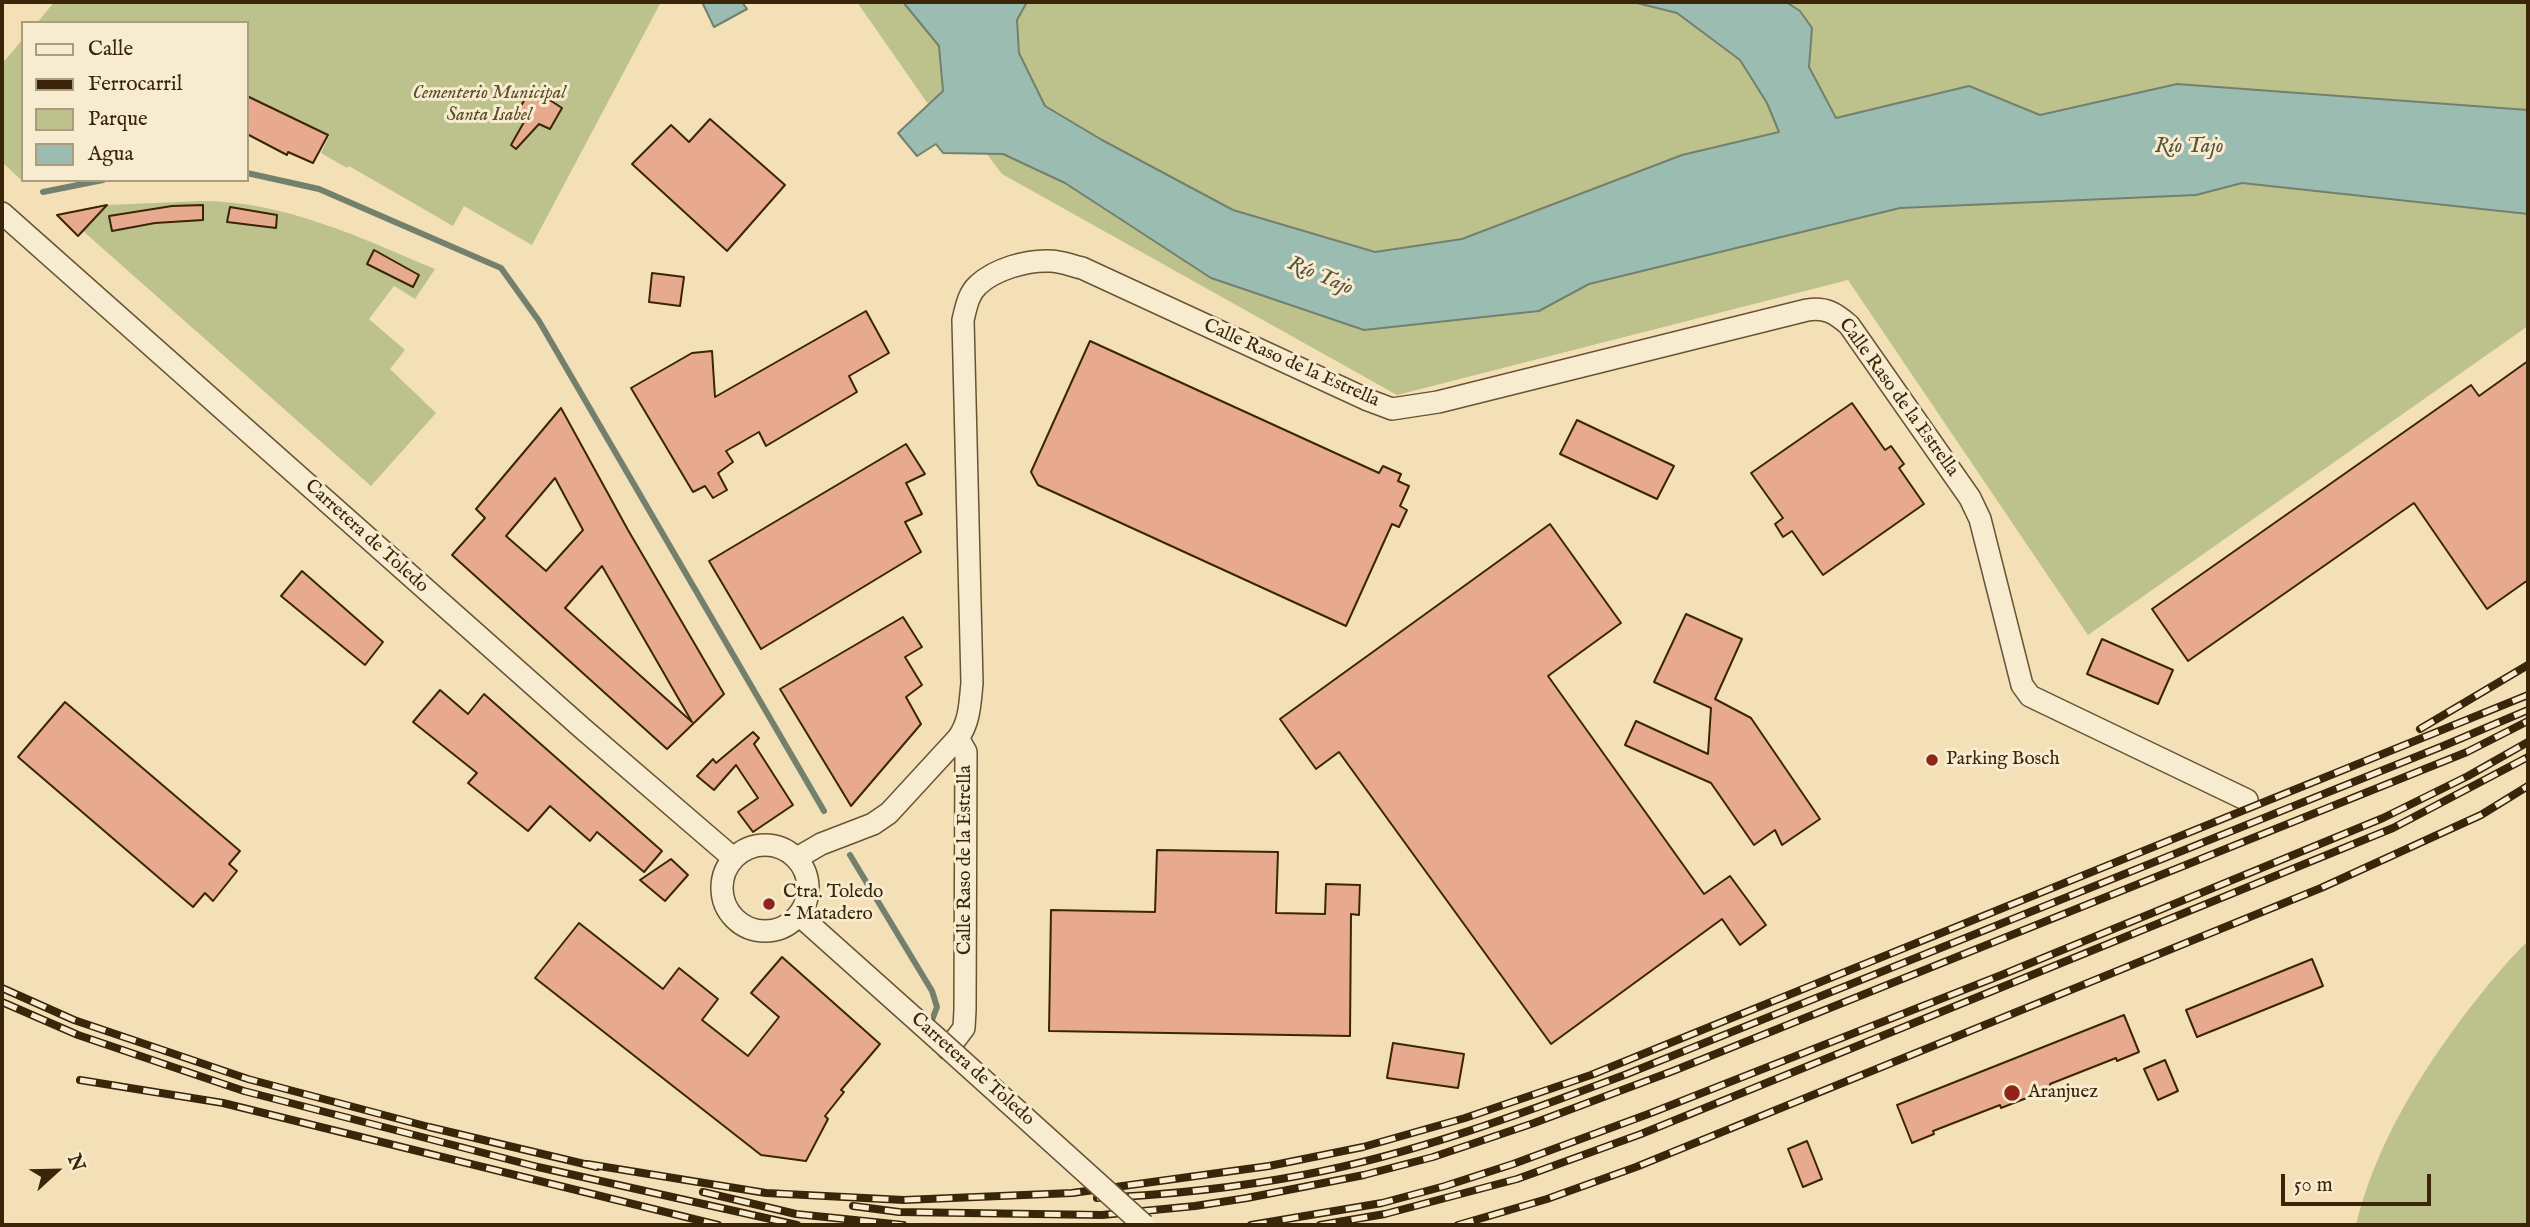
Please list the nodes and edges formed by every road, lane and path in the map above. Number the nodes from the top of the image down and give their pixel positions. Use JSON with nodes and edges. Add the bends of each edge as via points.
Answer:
{"nodes":[{"id":1,"x":2,"y":213,"type":"edge"},
{"id":2,"x":958,"y":738,"type":"junction"},
{"id":3,"x":2247,"y":800,"type":"dead end"},
{"id":4,"x":733,"y":858,"type":"junction"},
{"id":5,"x":797,"y":858,"type":"junction"},
{"id":6,"x":799,"y":915,"type":"junction"},
{"id":7,"x":944,"y":1045,"type":"junction"},
{"id":8,"x":1144,"y":1225,"type":"edge"}],
"edges":[{"from":1,"to":4,"type":"street","name":"Carretera de Toledo"},
{"from":2,"to":3,"type":"street","name":"Calle Raso de la Estrella","via":[[968,719],[972,683],[963,320],[977,286],[1023,264],[1051,261],[1082,268],[1392,410],[1807,310],[1835,313],[1849,325],[1970,498],[1980,519],[2022,685],[2030,696]]},
{"from":2,"to":5,"type":"street","via":[[889,813]]},
{"from":2,"to":7,"type":"street","name":"Calle Raso de la Estrella","via":[[966,752],[964,1028]]},
{"from":4,"to":5,"type":"street","via":[[765,844]]},
{"from":4,"to":6,"type":"street","via":[[724,873],[722,890],[726,907],[737,921],[769,931]]},
{"from":5,"to":6,"type":"street","via":[[809,886]]},
{"from":6,"to":7,"type":"street","name":"Carretera de Toledo"},
{"from":7,"to":8,"type":"street","name":"Carretera de Toledo","bridge":true}]}
